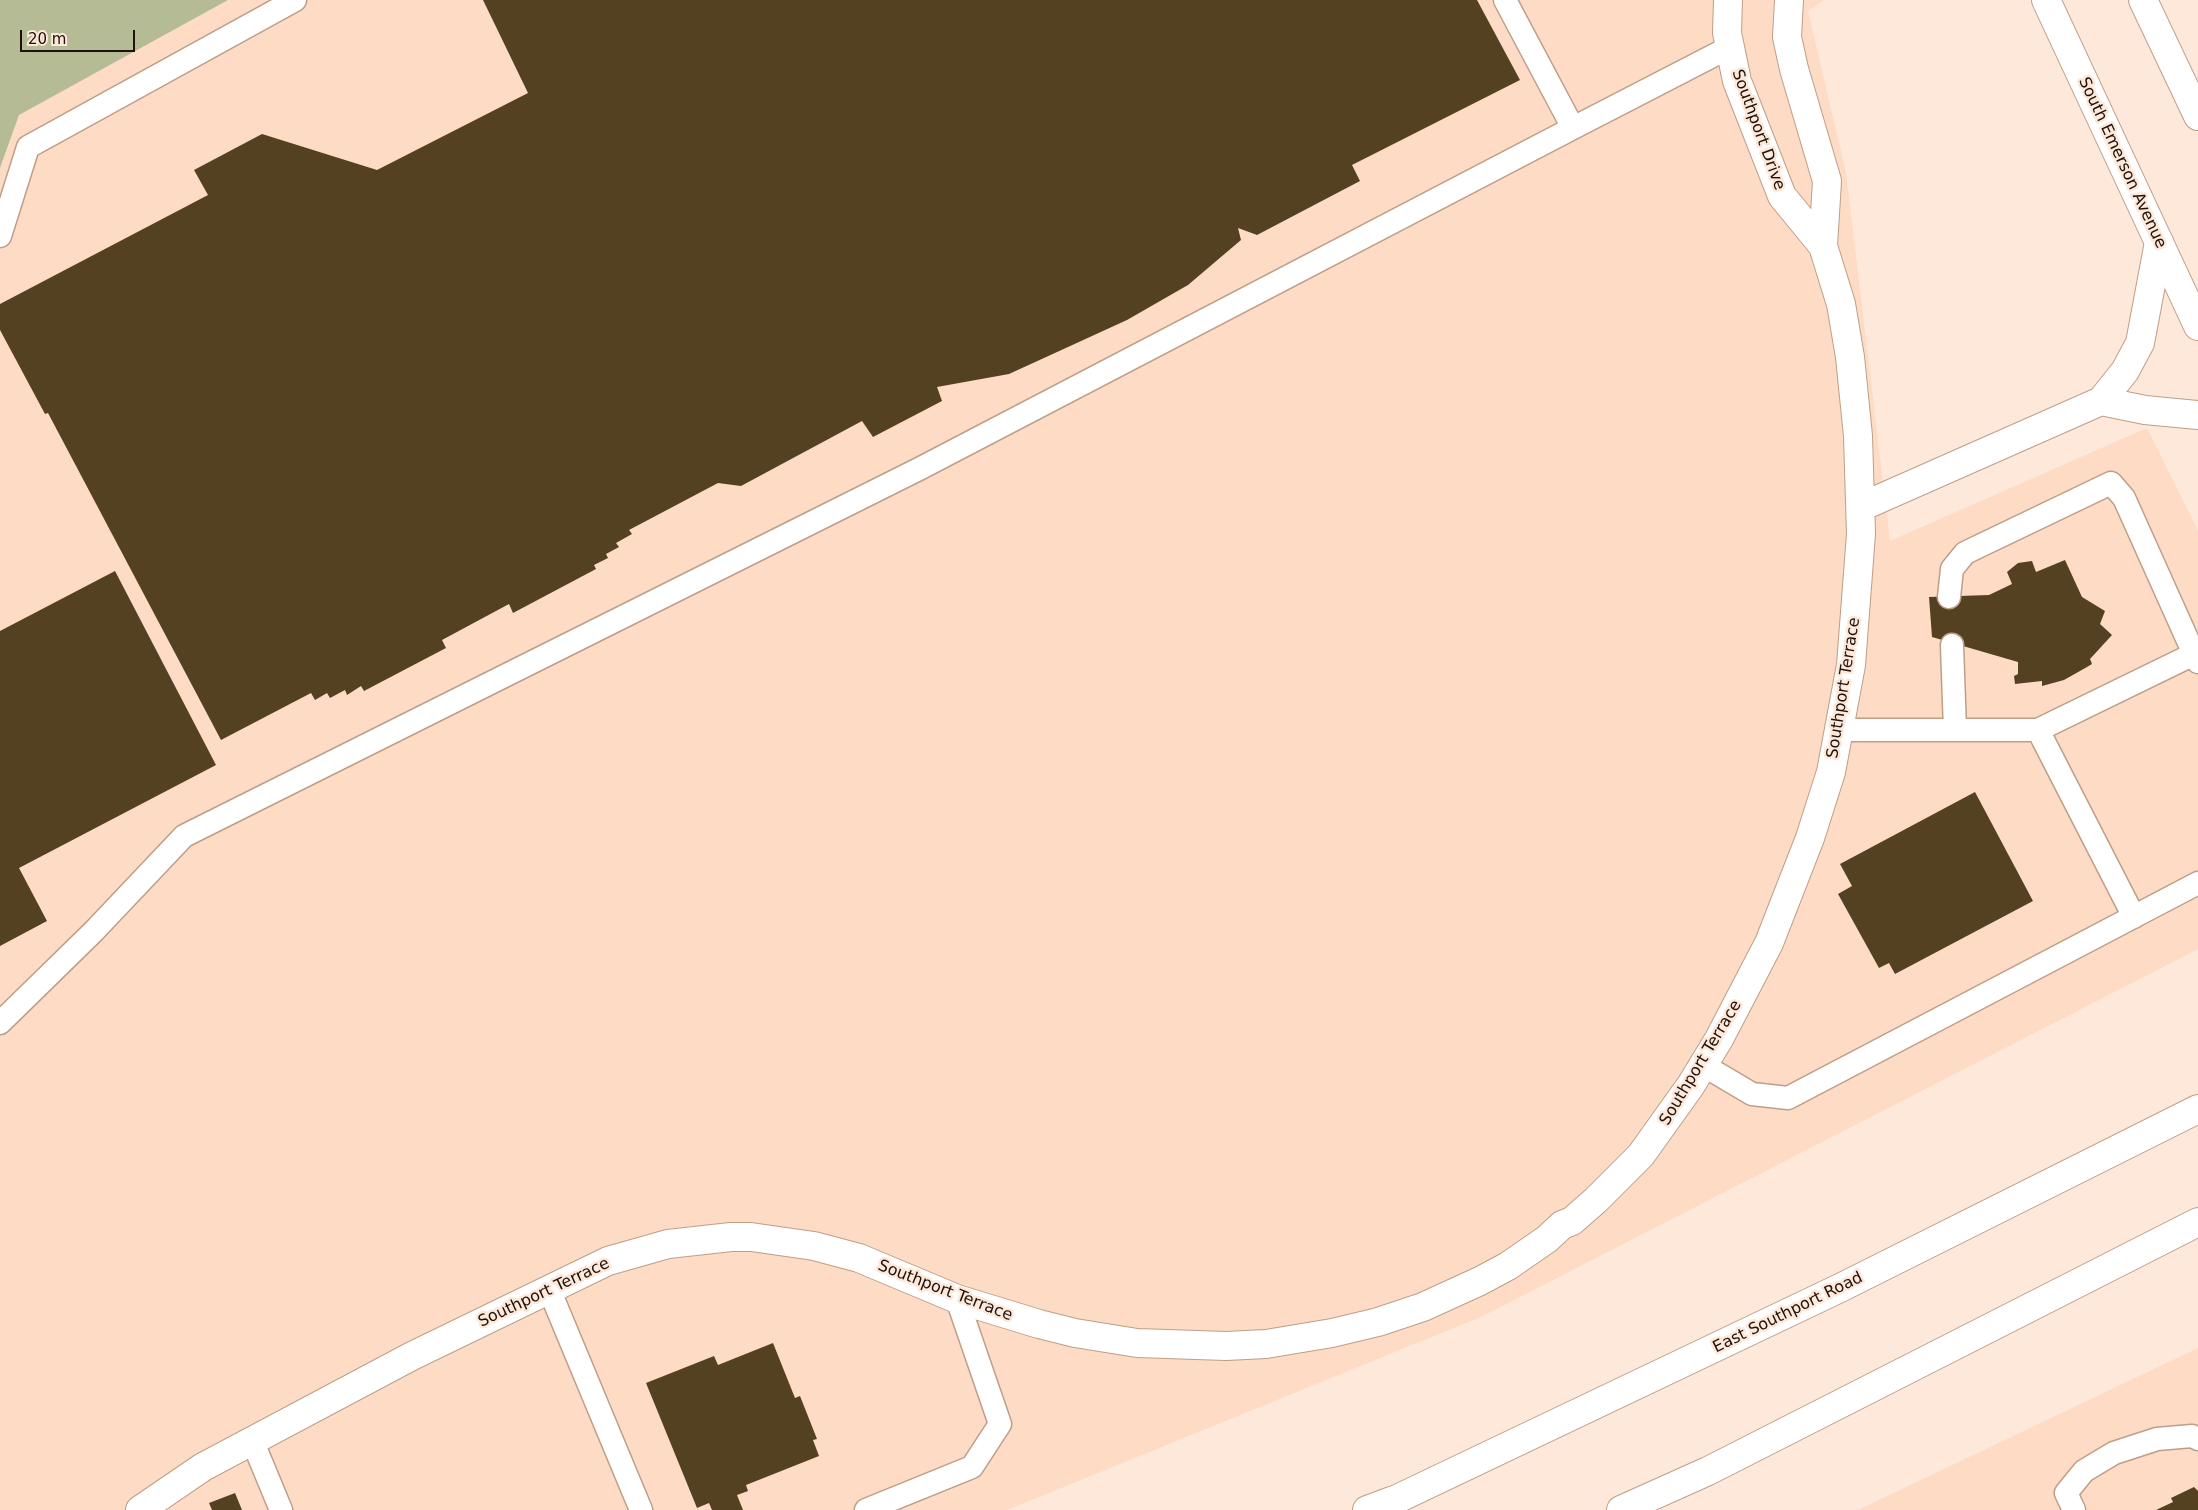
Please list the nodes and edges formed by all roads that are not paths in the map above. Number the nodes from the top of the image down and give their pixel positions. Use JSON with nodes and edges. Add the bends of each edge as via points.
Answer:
{"nodes":[{"id":1,"x":295,"y":0,"type":"edge"},
{"id":2,"x":1505,"y":0,"type":"edge"},
{"id":3,"x":1728,"y":0,"type":"edge"},
{"id":4,"x":1789,"y":0,"type":"edge"},
{"id":5,"x":2046,"y":0,"type":"edge"},
{"id":6,"x":2143,"y":0,"type":"edge"},
{"id":7,"x":1730,"y":47,"type":"junction"},
{"id":8,"x":2198,"y":116,"type":"edge"},
{"id":9,"x":1574,"y":128,"type":"junction"},
{"id":10,"x":0,"y":236,"type":"edge"},
{"id":11,"x":2159,"y":242,"type":"junction"},
{"id":12,"x":1823,"y":246,"type":"junction"},
{"id":13,"x":2198,"y":326,"type":"edge"},
{"id":14,"x":2101,"y":401,"type":"junction"},
{"id":15,"x":2198,"y":415,"type":"edge"},
{"id":16,"x":1861,"y":506,"type":"junction"},
{"id":17,"x":1949,"y":598,"type":"dead end"},
{"id":18,"x":1952,"y":645,"type":"dead end"},
{"id":19,"x":2196,"y":658,"type":"edge"},
{"id":20,"x":1840,"y":730,"type":"junction"},
{"id":21,"x":1955,"y":730,"type":"junction"},
{"id":22,"x":2038,"y":730,"type":"junction"},
{"id":23,"x":2198,"y":883,"type":"edge"},
{"id":24,"x":2134,"y":916,"type":"junction"},
{"id":25,"x":0,"y":1023,"type":"edge"},
{"id":26,"x":1703,"y":1065,"type":"junction"},
{"id":27,"x":2198,"y":1109,"type":"edge"},
{"id":28,"x":2198,"y":1222,"type":"edge"},
{"id":29,"x":549,"y":1289,"type":"junction"},
{"id":30,"x":957,"y":1299,"type":"junction"},
{"id":31,"x":2198,"y":1439,"type":"edge"},
{"id":32,"x":252,"y":1440,"type":"junction"},
{"id":33,"x":2070,"y":1501,"type":"edge"},
{"id":34,"x":1378,"y":1507,"type":"edge"},
{"id":35,"x":140,"y":1510,"type":"edge"},
{"id":36,"x":281,"y":1510,"type":"edge"},
{"id":37,"x":641,"y":1510,"type":"edge"},
{"id":38,"x":866,"y":1510,"type":"edge"},
{"id":39,"x":1621,"y":1510,"type":"edge"}],
"edges":[{"from":1,"to":10,"type":"lane","via":[[28,147]]},
{"from":2,"to":9,"type":"lane"},
{"from":3,"to":7,"type":"street","name":"Southport Drive"},
{"from":4,"to":12,"type":"street","name":"Southport Drive","via":[[1787,37],[1827,181]]},
{"from":5,"to":11,"type":"street","name":"South Emerson Avenue"},
{"from":6,"to":8,"type":"street"},
{"from":7,"to":9,"type":"lane"},
{"from":7,"to":12,"type":"street","name":"Southport Drive","via":[[1737,81],[1782,196]]},
{"from":9,"to":25,"type":"lane","via":[[919,469],[184,836],[94,932]]},
{"from":11,"to":13,"type":"street","name":"South Emerson Avenue"},
{"from":11,"to":14,"type":"street","via":[[2140,343],[2125,371]]},
{"from":12,"to":16,"type":"street","name":"Southport Drive","via":[[1841,304],[1850,357]]},
{"from":14,"to":15,"type":"street","via":[[2145,410]]},
{"from":14,"to":16,"type":"street"},
{"from":16,"to":20,"type":"street","name":"Southport Terrace","via":[[1857,612]]},
{"from":17,"to":19,"type":"lane","via":[[1952,569],[1965,554],[2111,483],[2124,498]]},
{"from":18,"to":21,"type":"lane"},
{"from":19,"to":22,"type":"lane"},
{"from":20,"to":21,"type":"lane"},
{"from":20,"to":26,"type":"street","name":"Southport Terrace","via":[[1828,780],[1792,888],[1769,943]]},
{"from":21,"to":22,"type":"lane"},
{"from":22,"to":24,"type":"lane"},
{"from":23,"to":24,"type":"lane"},
{"from":24,"to":26,"type":"lane","via":[[1788,1098],[1752,1094]]},
{"from":26,"to":30,"type":"street","name":"Southport Terrace","via":[[1641,1155],[1572,1221],[1480,1281],[1393,1318],[1266,1344],[1174,1345],[1075,1333]]},
{"from":27,"to":34,"type":"street","name":"East Southport Road","via":[[1840,1288]]},
{"from":28,"to":39,"type":"street","via":[[1708,1471]]},
{"from":29,"to":30,"type":"street","name":"Southport Terrace","via":[[608,1261],[668,1244],[751,1237],[814,1246],[859,1258]]},
{"from":29,"to":32,"type":"street","name":"Southport Terrace"},
{"from":29,"to":37,"type":"lane"},
{"from":30,"to":38,"type":"lane","via":[[1000,1424],[972,1467]]},
{"from":31,"to":33,"type":"lane","via":[[2192,1436],[2157,1439],[2114,1453],[2084,1471]]},
{"from":32,"to":35,"type":"street","name":"Southport Terrace","via":[[180,1481]]},
{"from":32,"to":36,"type":"lane"}]}
